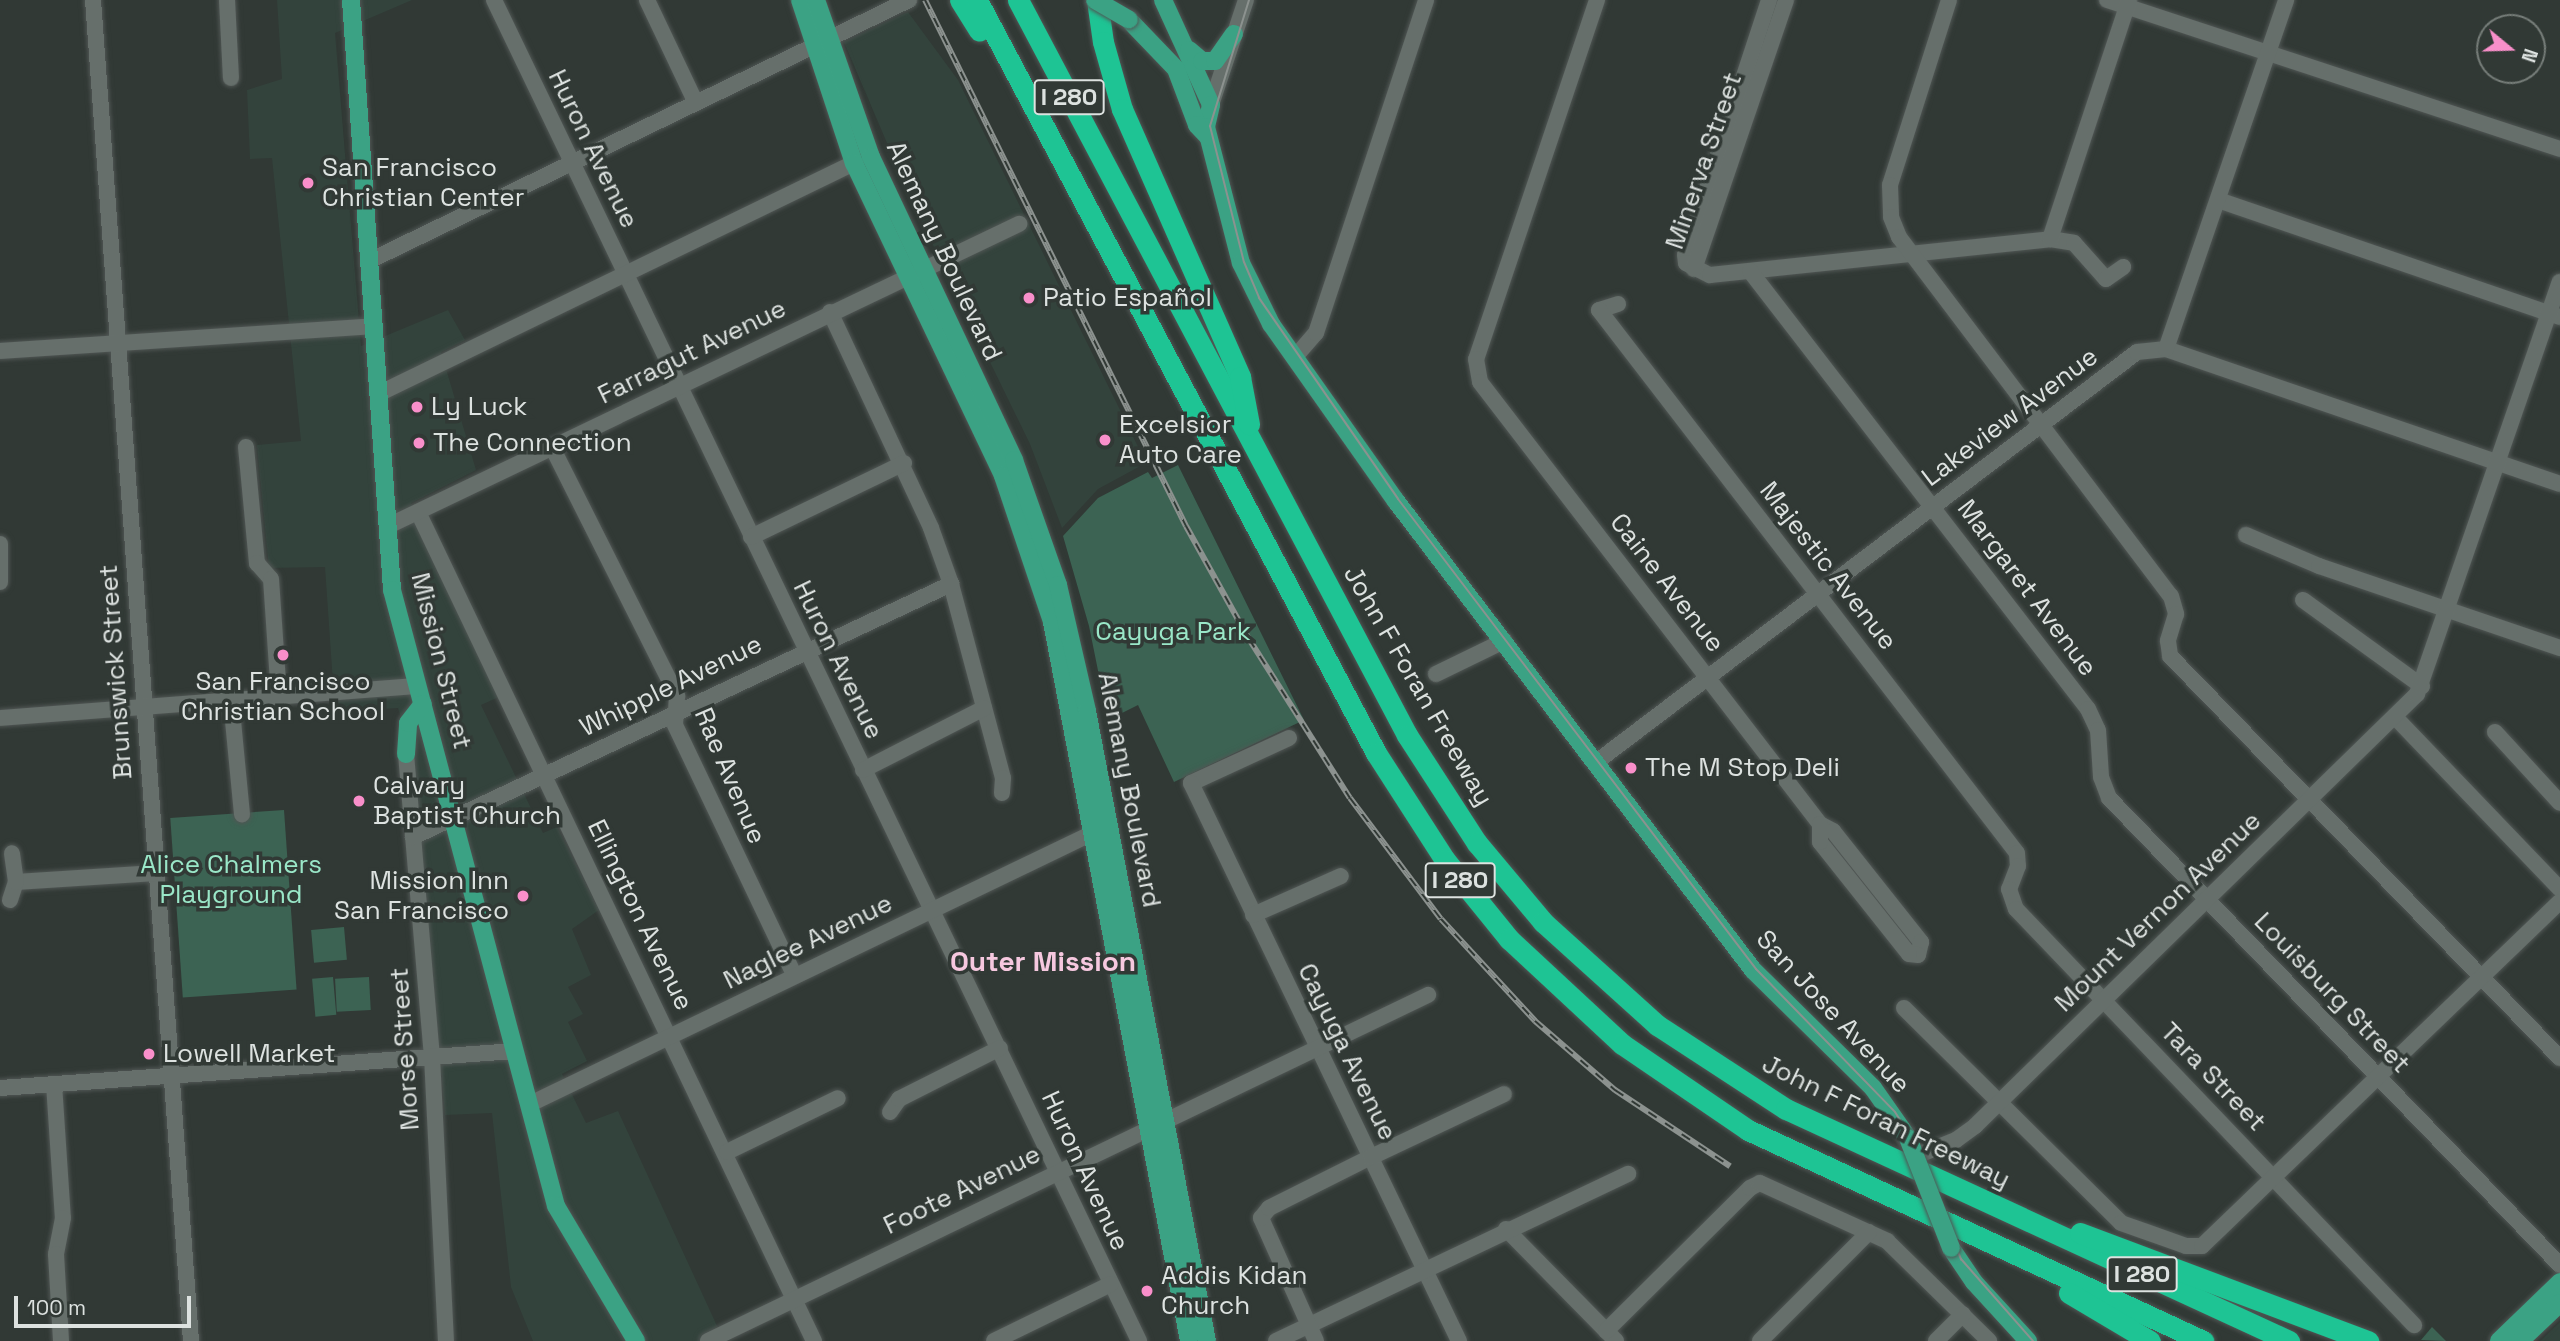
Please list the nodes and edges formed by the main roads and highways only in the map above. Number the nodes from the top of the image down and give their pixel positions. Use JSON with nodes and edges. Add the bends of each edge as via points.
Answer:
{"nodes":[{"id":1,"x":351,"y":0,"type":"edge"},
{"id":2,"x":800,"y":0,"type":"edge"},
{"id":3,"x":816,"y":0,"type":"edge"},
{"id":4,"x":960,"y":0,"type":"edge"},
{"id":5,"x":977,"y":0,"type":"edge"},
{"id":6,"x":1018,"y":0,"type":"edge"},
{"id":7,"x":1096,"y":0,"type":"edge"},
{"id":8,"x":1163,"y":0,"type":"edge"},
{"id":9,"x":1234,"y":34,"type":"road end"},
{"id":10,"x":820,"y":43,"type":"junction"},
{"id":11,"x":1186,"y":46,"type":"junction"},
{"id":12,"x":1176,"y":69,"type":"junction"},
{"id":13,"x":1210,"y":105,"type":"junction"},
{"id":14,"x":1208,"y":137,"type":"junction"},
{"id":15,"x":1051,"y":141,"type":"junction"},
{"id":16,"x":916,"y":273,"type":"junction"},
{"id":17,"x":1253,"y":444,"type":"junction"},
{"id":18,"x":423,"y":704,"type":"junction"},
{"id":19,"x":406,"y":754,"type":"road end"},
{"id":20,"x":1157,"y":1125,"type":"junction"},
{"id":21,"x":1994,"y":1207,"type":"junction"},
{"id":22,"x":1980,"y":1240,"type":"junction"},
{"id":23,"x":2560,"y":1282,"type":"edge"},
{"id":24,"x":2560,"y":1303,"type":"edge"},
{"id":25,"x":636,"y":1341,"type":"edge"},
{"id":26,"x":1189,"y":1341,"type":"edge"},
{"id":27,"x":1207,"y":1341,"type":"edge"},
{"id":28,"x":2028,"y":1341,"type":"edge"},
{"id":29,"x":2150,"y":1341,"type":"edge"},
{"id":30,"x":2203,"y":1341,"type":"edge"},
{"id":31,"x":2289,"y":1341,"type":"edge"},
{"id":32,"x":2368,"y":1341,"type":"edge"},
{"id":33,"x":2499,"y":1341,"type":"edge"},
{"id":34,"x":2520,"y":1341,"type":"edge"}],
"edges":[{"from":1,"to":18,"type":"main road","name":"Mission Street","via":[[392,590]]},
{"from":2,"to":10,"type":"main road","name":"Alemany Boulevard"},
{"from":3,"to":10,"type":"main road","name":"Alemany Boulevard"},
{"from":4,"to":15,"type":"highway"},
{"from":5,"to":15,"type":"highway","number":"I 280"},
{"from":6,"to":17,"type":"highway","name":"John F Foran Freeway","number":"I 280"},
{"from":7,"to":12,"type":"main road","name":"San Jose Avenue","bridge":true,"via":[[1129,20]]},
{"from":7,"to":17,"type":"highway","via":[[1122,109],[1240,377]]},
{"from":8,"to":11,"type":"main road","name":"San Jose Avenue"},
{"from":9,"to":11,"type":"main road","via":[[1215,61],[1202,61]]},
{"from":10,"to":16,"type":"main road","name":"Alemany Boulevard"},
{"from":10,"to":16,"type":"main road","name":"Alemany Boulevard","via":[[854,163]]},
{"from":11,"to":13,"type":"main road","name":"San Jose Avenue"},
{"from":12,"to":13,"type":"main road","via":[[1196,97]]},
{"from":12,"to":14,"type":"main road","name":"San Jose Avenue","via":[[1197,125]]},
{"from":13,"to":14,"type":"main road","name":"San Jose Avenue"},
{"from":14,"to":28,"type":"main road","name":"San Jose Avenue","bridge":true,"via":[[1245,276],[1295,357],[1383,484],[1764,984],[1863,1078],[1908,1138],[1951,1248],[1982,1291]]},
{"from":15,"to":22,"type":"highway","number":"I 280","via":[[1376,752],[1429,839],[1477,901],[1583,1011],[1684,1090],[1794,1154]]},
{"from":16,"to":20,"type":"main road","name":"Alemany Boulevard","via":[[1014,460],[1045,544],[1075,650],[1101,829]]},
{"from":17,"to":21,"type":"highway","name":"John F Foran Freeway","number":"I 280","via":[[1433,779],[1493,863],[1561,940],[1657,1025],[1741,1083],[1819,1126]]},
{"from":18,"to":19,"type":"main road","via":[[408,723]]},
{"from":18,"to":25,"type":"main road","name":"Mission Street","via":[[556,1206]]},
{"from":20,"to":26,"type":"main road","name":"Alemany Boulevard"},
{"from":20,"to":27,"type":"main road","name":"Alemany Boulevard"},
{"from":21,"to":31,"type":"highway","name":"John F Foran Freeway","number":"I 280"},
{"from":21,"to":32,"type":"highway","via":[[2133,1250]]},
{"from":22,"to":29,"type":"highway"},
{"from":22,"to":30,"type":"highway","number":"I 280"},
{"from":23,"to":33,"type":"main road"},
{"from":24,"to":34,"type":"main road"}]}
